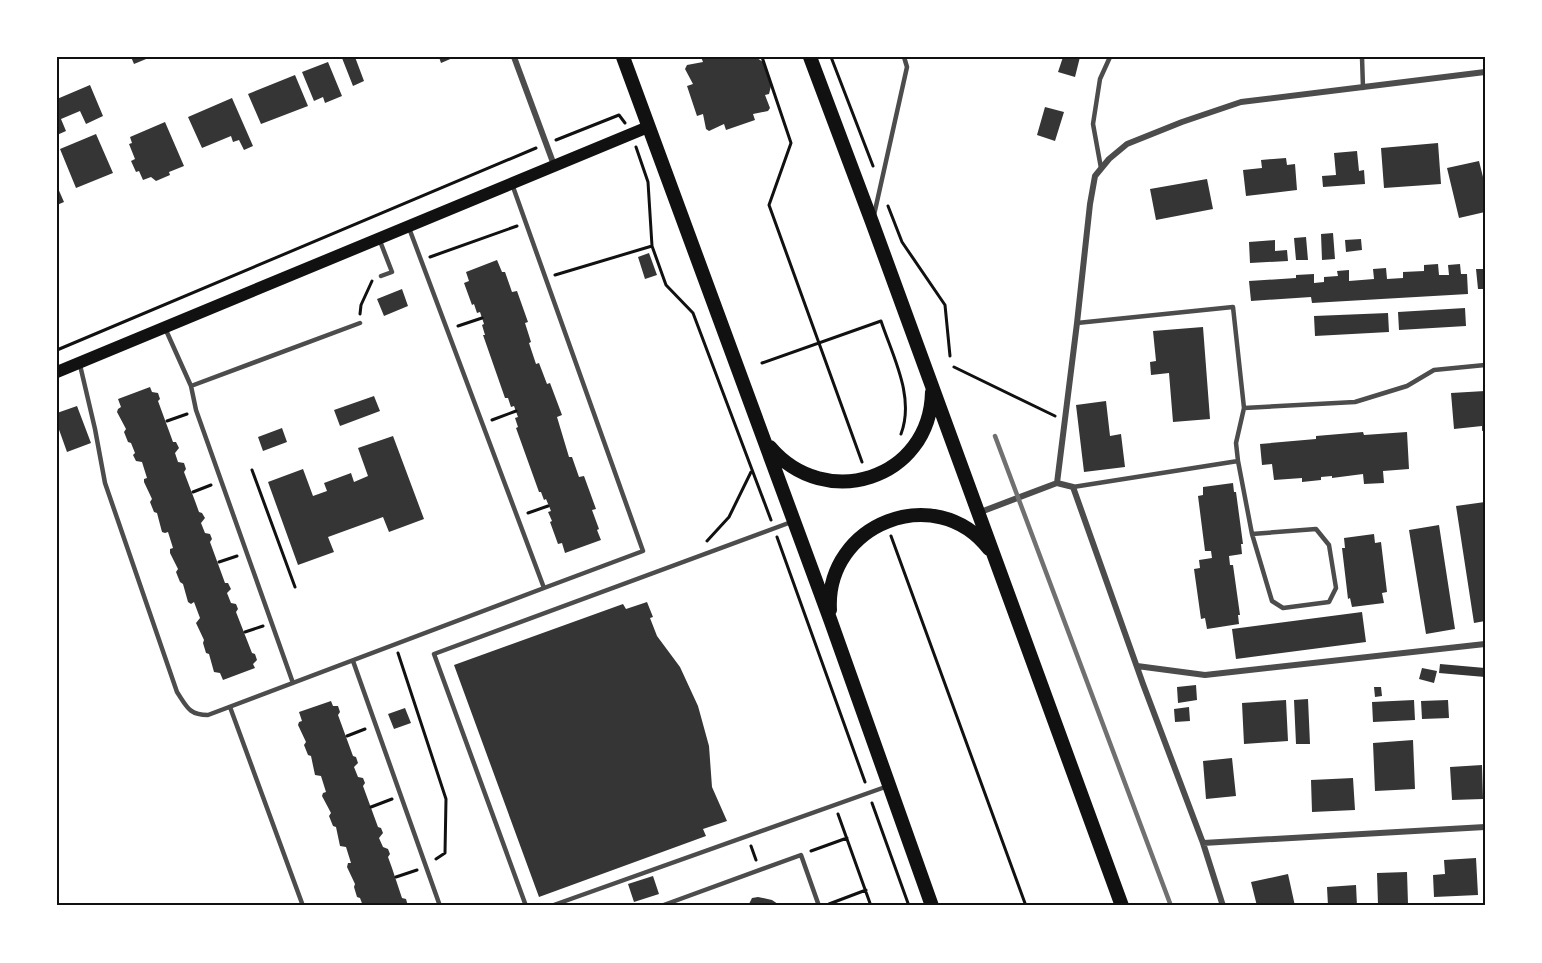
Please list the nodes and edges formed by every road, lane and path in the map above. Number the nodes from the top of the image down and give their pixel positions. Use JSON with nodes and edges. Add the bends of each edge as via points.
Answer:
{"nodes":[{"id":1,"x":514,"y":57,"type":"edge"},
{"id":2,"x":623,"y":57,"type":"edge"},
{"id":3,"x":762,"y":57,"type":"edge"},
{"id":4,"x":810,"y":57,"type":"edge"},
{"id":5,"x":831,"y":57,"type":"edge"},
{"id":6,"x":904,"y":57,"type":"edge"},
{"id":7,"x":1110,"y":57,"type":"edge"},
{"id":8,"x":1362,"y":57,"type":"edge"},
{"id":9,"x":1485,"y":72,"type":"edge"},
{"id":10,"x":1363,"y":88,"type":"junction"},
{"id":11,"x":648,"y":127,"type":"junction"},
{"id":12,"x":554,"y":165,"type":"junction"},
{"id":13,"x":1101,"y":168,"type":"junction"},
{"id":14,"x":511,"y":182,"type":"junction"},
{"id":15,"x":880,"y":186,"type":"junction"},
{"id":16,"x":872,"y":222,"type":"junction"},
{"id":17,"x":525,"y":223,"type":"junction"},
{"id":18,"x":408,"y":225,"type":"junction"},
{"id":19,"x":378,"y":237,"type":"junction"},
{"id":20,"x":652,"y":246,"type":"dead end"},
{"id":21,"x":421,"y":260,"type":"junction"},
{"id":22,"x":566,"y":272,"type":"dead end"},
{"id":23,"x":381,"y":276,"type":"joint"},
{"id":24,"x":482,"y":318,"type":"dead end"},
{"id":25,"x":360,"y":323,"type":"joint"},
{"id":26,"x":1077,"y":323,"type":"junction"},
{"id":27,"x":164,"y":327,"type":"junction"},
{"id":28,"x":447,"y":330,"type":"junction"},
{"id":29,"x":819,"y":343,"type":"junction"},
{"id":30,"x":950,"y":356,"type":"dead end"},
{"id":31,"x":79,"y":363,"type":"junction"},
{"id":32,"x":762,"y":363,"type":"dead end"},
{"id":33,"x":1485,"y":365,"type":"edge"},
{"id":34,"x":954,"y":367,"type":"dead end"},
{"id":35,"x":57,"y":372,"type":"edge"},
{"id":36,"x":932,"y":385,"type":"junction"},
{"id":37,"x":191,"y":386,"type":"junction"},
{"id":38,"x":1244,"y":408,"type":"junction"},
{"id":39,"x":196,"y":411,"type":"junction"},
{"id":40,"x":516,"y":411,"type":"dead end"},
{"id":41,"x":1065,"y":420,"type":"junction"},
{"id":42,"x":166,"y":421,"type":"dead end"},
{"id":43,"x":482,"y":424,"type":"junction"},
{"id":44,"x":764,"y":438,"type":"junction"},
{"id":45,"x":897,"y":441,"type":"dead end"},
{"id":46,"x":1238,"y":461,"type":"junction"},
{"id":47,"x":862,"y":462,"type":"dead end"},
{"id":48,"x":252,"y":470,"type":"dead end"},
{"id":49,"x":752,"y":470,"type":"dead end"},
{"id":50,"x":221,"y":481,"type":"junction"},
{"id":51,"x":1057,"y":483,"type":"junction"},
{"id":52,"x":1073,"y":487,"type":"junction"},
{"id":53,"x":193,"y":492,"type":"dead end"},
{"id":54,"x":549,"y":506,"type":"dead end"},
{"id":55,"x":978,"y":513,"type":"junction"},
{"id":56,"x":518,"y":517,"type":"junction"},
{"id":57,"x":795,"y":521,"type":"junction"},
{"id":58,"x":887,"y":526,"type":"dead end"},
{"id":59,"x":1252,"y":534,"type":"junction"},
{"id":60,"x":703,"y":545,"type":"dead end"},
{"id":61,"x":246,"y":552,"type":"junction"},
{"id":62,"x":994,"y":555,"type":"junction"},
{"id":63,"x":219,"y":562,"type":"dead end"},
{"id":64,"x":295,"y":587,"type":"dead end"},
{"id":65,"x":544,"y":588,"type":"junction"},
{"id":66,"x":830,"y":619,"type":"junction"},
{"id":67,"x":271,"y":623,"type":"junction"},
{"id":68,"x":245,"y":632,"type":"dead end"},
{"id":69,"x":1485,"y":644,"type":"edge"},
{"id":70,"x":395,"y":645,"type":"junction"},
{"id":71,"x":353,"y":661,"type":"junction"},
{"id":72,"x":1137,"y":666,"type":"junction"},
{"id":73,"x":293,"y":683,"type":"junction"},
{"id":74,"x":230,"y":707,"type":"junction"},
{"id":75,"x":375,"y":725,"type":"junction"},
{"id":76,"x":347,"y":736,"type":"dead end"},
{"id":77,"x":890,"y":785,"type":"junction"},
{"id":78,"x":400,"y":796,"type":"junction"},
{"id":79,"x":834,"y":804,"type":"junction"},
{"id":80,"x":371,"y":807,"type":"dead end"},
{"id":81,"x":1485,"y":827,"type":"edge"},
{"id":82,"x":747,"y":835,"type":"junction"},
{"id":83,"x":847,"y":838,"type":"junction"},
{"id":84,"x":1203,"y":843,"type":"junction"},
{"id":85,"x":801,"y":855,"type":"junction"},
{"id":86,"x":426,"y":867,"type":"junction"},
{"id":87,"x":760,"y":870,"type":"junction"},
{"id":88,"x":396,"y":877,"type":"dead end"},
{"id":89,"x":866,"y":890,"type":"junction"},
{"id":90,"x":303,"y":906,"type":"edge"},
{"id":91,"x":440,"y":906,"type":"edge"},
{"id":92,"x":525,"y":906,"type":"edge"},
{"id":93,"x":551,"y":906,"type":"edge"},
{"id":94,"x":661,"y":906,"type":"edge"},
{"id":95,"x":819,"y":906,"type":"edge"},
{"id":96,"x":824,"y":906,"type":"edge"},
{"id":97,"x":871,"y":906,"type":"edge"},
{"id":98,"x":932,"y":906,"type":"edge"},
{"id":99,"x":1026,"y":906,"type":"edge"},
{"id":100,"x":1122,"y":906,"type":"edge"},
{"id":101,"x":1223,"y":906,"type":"edge"}],
"edges":[{"from":1,"to":12,"type":"street"},
{"from":2,"to":11,"type":"main road"},
{"from":3,"to":29,"type":"path","via":[[791,143],[769,205]]},
{"from":4,"to":16,"type":"main road"},
{"from":5,"to":15,"type":"path"},
{"from":6,"to":15,"type":"lane","via":[[907,67]]},
{"from":7,"to":13,"type":"lane","via":[[1101,79],[1093,124]]},
{"from":8,"to":10,"type":"lane"},
{"from":9,"to":10,"type":"street"},
{"from":10,"to":13,"type":"street","via":[[1241,102],[1127,144]]},
{"from":11,"to":12,"type":"main road"},
{"from":11,"to":44,"type":"main road"},
{"from":12,"to":14,"type":"main road"},
{"from":13,"to":26,"type":"street","via":[[1095,176],[1090,204]]},
{"from":14,"to":17,"type":"lane"},
{"from":14,"to":18,"type":"main road"},
{"from":15,"to":16,"type":"lane"},
{"from":15,"to":30,"type":"path","via":[[902,242],[945,305]]},
{"from":16,"to":36,"type":"main road"},
{"from":17,"to":21,"type":"path"},
{"from":17,"to":65,"type":"lane","via":[[642,551]]},
{"from":18,"to":19,"type":"main road"},
{"from":18,"to":21,"type":"lane"},
{"from":19,"to":23,"type":"lane","via":[[392,272]]},
{"from":19,"to":27,"type":"main road"},
{"from":20,"to":22,"type":"path"},
{"from":21,"to":28,"type":"lane"},
{"from":23,"to":25,"type":"path","via":[[372,281],[361,305]]},
{"from":24,"to":28,"type":"path"},
{"from":25,"to":37,"type":"lane"},
{"from":26,"to":38,"type":"lane","via":[[1233,307]]},
{"from":26,"to":41,"type":"street"},
{"from":27,"to":31,"type":"main road"},
{"from":27,"to":37,"type":"lane"},
{"from":28,"to":43,"type":"lane"},
{"from":29,"to":32,"type":"path"},
{"from":29,"to":45,"type":"path","via":[[881,321],[906,401],[906,416]]},
{"from":29,"to":47,"type":"path"},
{"from":31,"to":35,"type":"main road"},
{"from":31,"to":74,"type":"lane","via":[[105,483],[177,692],[197,715]]},
{"from":33,"to":38,"type":"lane","via":[[1434,370],[1407,386],[1355,402]]},
{"from":34,"to":41,"type":"path"},
{"from":36,"to":44,"type":"main road","via":[[929,414],[917,442],[896,464],[869,478],[839,483],[809,476],[781,459]]},
{"from":36,"to":55,"type":"main road"},
{"from":37,"to":39,"type":"lane"},
{"from":38,"to":46,"type":"lane","via":[[1236,443]]},
{"from":39,"to":42,"type":"path"},
{"from":39,"to":50,"type":"lane"},
{"from":40,"to":43,"type":"path"},
{"from":41,"to":51,"type":"street"},
{"from":43,"to":56,"type":"lane"},
{"from":44,"to":57,"type":"main road"},
{"from":46,"to":52,"type":"lane"},
{"from":46,"to":59,"type":"lane"},
{"from":48,"to":64,"type":"path"},
{"from":49,"to":60,"type":"path","via":[[729,518]]},
{"from":50,"to":53,"type":"path"},
{"from":50,"to":61,"type":"lane"},
{"from":51,"to":52,"type":"street"},
{"from":51,"to":55,"type":"street"},
{"from":52,"to":72,"type":"street"},
{"from":54,"to":56,"type":"path"},
{"from":55,"to":62,"type":"main road"},
{"from":56,"to":65,"type":"lane"},
{"from":57,"to":66,"type":"main road"},
{"from":57,"to":92,"type":"lane","via":[[434,654]]},
{"from":58,"to":99,"type":"path"},
{"from":59,"to":59,"type":"lane","via":[[1316,529],[1329,545],[1336,588],[1329,602],[1283,609],[1272,601]]},
{"from":61,"to":63,"type":"path"},
{"from":61,"to":67,"type":"lane"},
{"from":62,"to":66,"type":"main road","via":[[975,534],[948,520],[918,515],[888,520],[861,536],[841,559],[831,588]]},
{"from":62,"to":100,"type":"main road"},
{"from":65,"to":70,"type":"lane"},
{"from":66,"to":77,"type":"main road"},
{"from":67,"to":68,"type":"path"},
{"from":67,"to":73,"type":"lane"},
{"from":69,"to":72,"type":"street","via":[[1205,675]]},
{"from":70,"to":71,"type":"lane"},
{"from":70,"to":86,"type":"path","via":[[446,799],[445,853]]},
{"from":71,"to":73,"type":"lane"},
{"from":71,"to":75,"type":"lane"},
{"from":72,"to":84,"type":"street"},
{"from":73,"to":74,"type":"lane"},
{"from":74,"to":90,"type":"lane"},
{"from":75,"to":76,"type":"path"},
{"from":75,"to":78,"type":"lane"},
{"from":77,"to":79,"type":"lane"},
{"from":77,"to":98,"type":"main road"},
{"from":78,"to":80,"type":"path"},
{"from":78,"to":86,"type":"lane"},
{"from":79,"to":82,"type":"lane"},
{"from":79,"to":83,"type":"path"},
{"from":81,"to":84,"type":"street"},
{"from":82,"to":87,"type":"path"},
{"from":82,"to":93,"type":"lane"},
{"from":83,"to":85,"type":"path"},
{"from":83,"to":89,"type":"path"},
{"from":84,"to":101,"type":"street"},
{"from":85,"to":87,"type":"lane"},
{"from":85,"to":95,"type":"lane"},
{"from":86,"to":88,"type":"path"},
{"from":86,"to":91,"type":"lane"},
{"from":87,"to":94,"type":"lane"},
{"from":89,"to":96,"type":"path"},
{"from":89,"to":97,"type":"path"}]}
